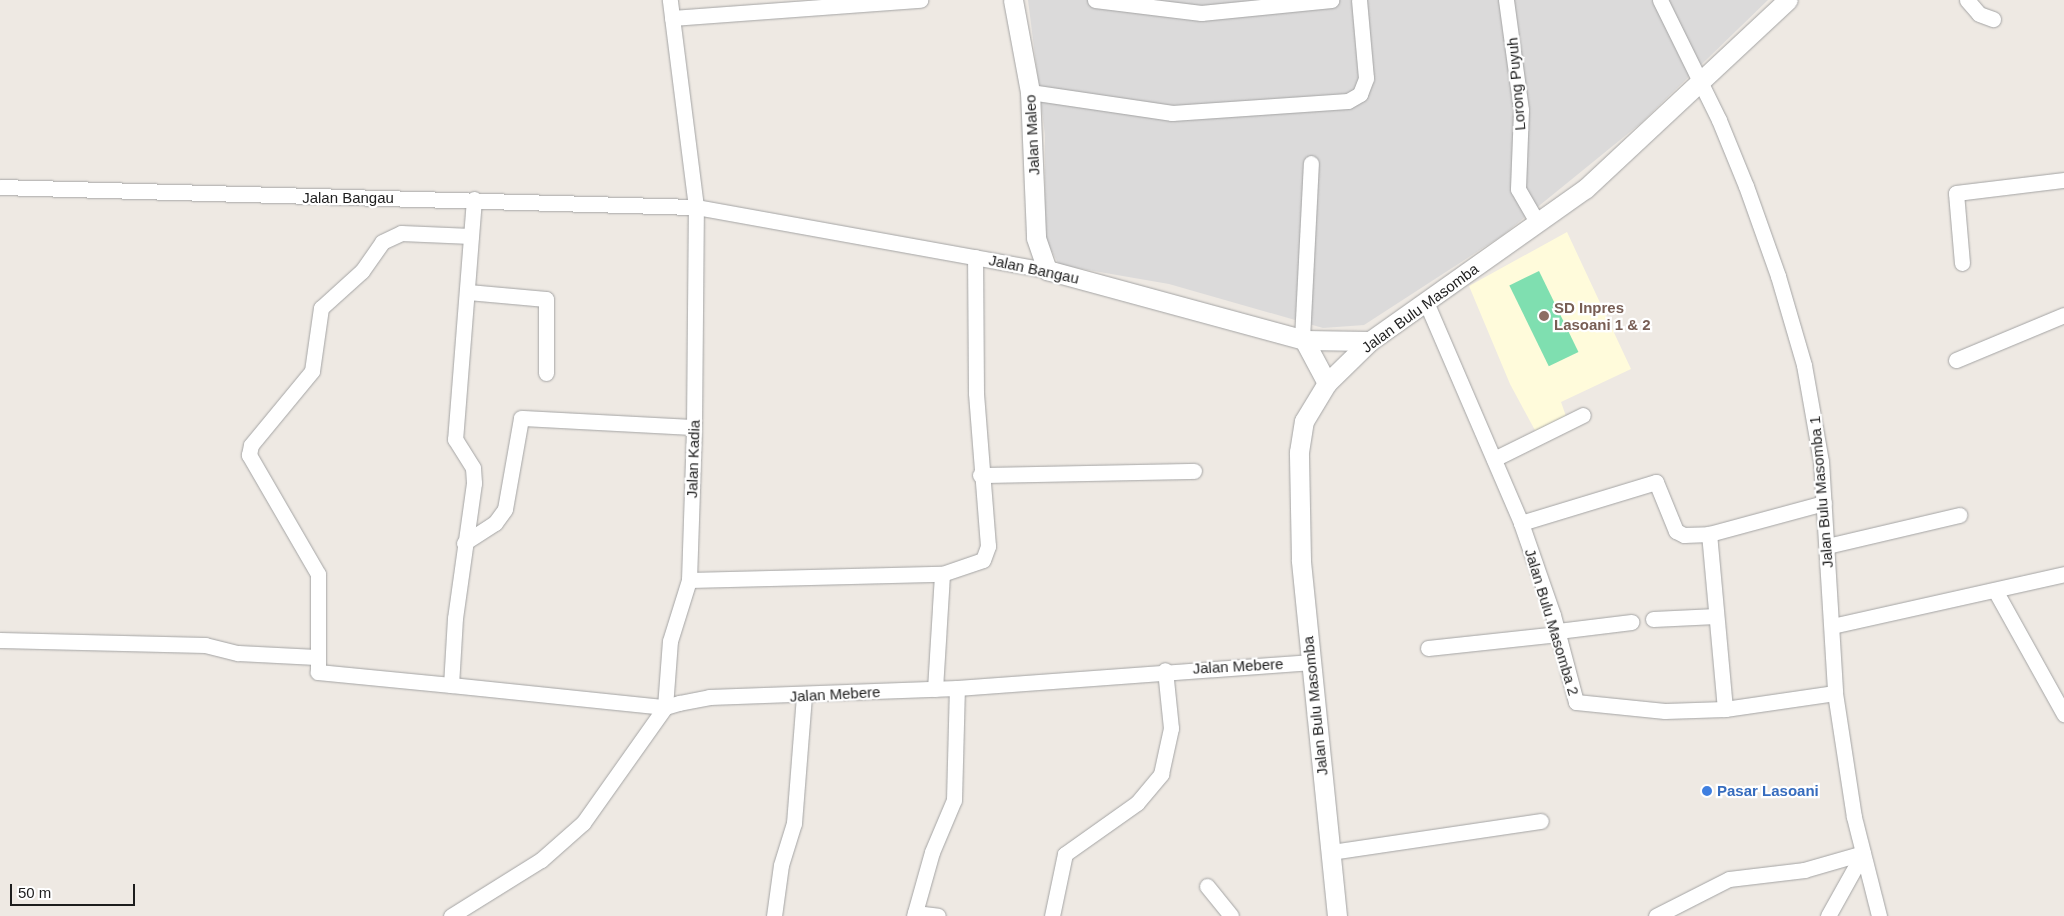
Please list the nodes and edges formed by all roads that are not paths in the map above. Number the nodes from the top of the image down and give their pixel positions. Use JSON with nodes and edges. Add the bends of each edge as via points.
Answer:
{"nodes":[{"id":1,"x":670,"y":0,"type":"edge"},
{"id":2,"x":920,"y":0,"type":"edge"},
{"id":3,"x":1013,"y":0,"type":"edge"},
{"id":4,"x":1095,"y":0,"type":"edge"},
{"id":5,"x":1331,"y":0,"type":"edge"},
{"id":6,"x":1359,"y":0,"type":"edge"},
{"id":7,"x":1506,"y":0,"type":"edge"},
{"id":8,"x":1660,"y":0,"type":"edge"},
{"id":9,"x":1788,"y":0,"type":"edge"},
{"id":10,"x":1967,"y":0,"type":"edge"},
{"id":11,"x":672,"y":18,"type":"junction"},
{"id":12,"x":1993,"y":19,"type":"dead end"},
{"id":13,"x":1701,"y":84,"type":"junction"},
{"id":14,"x":1030,"y":92,"type":"junction"},
{"id":15,"x":1311,"y":163,"type":"dead end"},
{"id":16,"x":2064,"y":180,"type":"edge"},
{"id":17,"x":0,"y":187,"type":"edge"},
{"id":18,"x":474,"y":199,"type":"junction"},
{"id":19,"x":696,"y":207,"type":"junction"},
{"id":20,"x":1538,"y":223,"type":"junction"},
{"id":21,"x":471,"y":236,"type":"junction"},
{"id":22,"x":975,"y":257,"type":"junction"},
{"id":23,"x":1962,"y":263,"type":"dead end"},
{"id":24,"x":1047,"y":270,"type":"junction"},
{"id":25,"x":468,"y":292,"type":"junction"},
{"id":26,"x":1426,"y":302,"type":"junction"},
{"id":27,"x":2064,"y":315,"type":"edge"},
{"id":28,"x":1303,"y":340,"type":"junction"},
{"id":29,"x":1370,"y":340,"type":"junction"},
{"id":30,"x":1956,"y":360,"type":"dead end"},
{"id":31,"x":546,"y":373,"type":"dead end"},
{"id":32,"x":1327,"y":384,"type":"junction"},
{"id":33,"x":1583,"y":415,"type":"dead end"},
{"id":34,"x":694,"y":426,"type":"junction"},
{"id":35,"x":1494,"y":459,"type":"junction"},
{"id":36,"x":1194,"y":471,"type":"dead end"},
{"id":37,"x":980,"y":475,"type":"junction"},
{"id":38,"x":1824,"y":503,"type":"junction"},
{"id":39,"x":1960,"y":515,"type":"dead end"},
{"id":40,"x":1521,"y":523,"type":"junction"},
{"id":41,"x":1709,"y":534,"type":"junction"},
{"id":42,"x":464,"y":543,"type":"junction"},
{"id":43,"x":1827,"y":546,"type":"junction"},
{"id":44,"x":942,"y":574,"type":"junction"},
{"id":45,"x":2064,"y":574,"type":"edge"},
{"id":46,"x":689,"y":580,"type":"junction"},
{"id":47,"x":1996,"y":592,"type":"junction"},
{"id":48,"x":1716,"y":616,"type":"junction"},
{"id":49,"x":1653,"y":619,"type":"dead end"},
{"id":50,"x":1630,"y":622,"type":"dead end"},
{"id":51,"x":1832,"y":626,"type":"junction"},
{"id":52,"x":1558,"y":633,"type":"junction"},
{"id":53,"x":0,"y":640,"type":"edge"},
{"id":54,"x":1428,"y":648,"type":"dead end"},
{"id":55,"x":316,"y":657,"type":"junction"},
{"id":56,"x":1309,"y":662,"type":"junction"},
{"id":57,"x":1165,"y":670,"type":"junction"},
{"id":58,"x":451,"y":685,"type":"junction"},
{"id":59,"x":957,"y":688,"type":"junction"},
{"id":60,"x":935,"y":689,"type":"junction"},
{"id":61,"x":1836,"y":693,"type":"junction"},
{"id":62,"x":804,"y":697,"type":"junction"},
{"id":63,"x":665,"y":707,"type":"junction"},
{"id":64,"x":1724,"y":709,"type":"junction"},
{"id":65,"x":2064,"y":714,"type":"edge"},
{"id":66,"x":1541,"y":821,"type":"dead end"},
{"id":67,"x":1331,"y":852,"type":"junction"},
{"id":68,"x":1863,"y":853,"type":"junction"},
{"id":69,"x":1207,"y":886,"type":"dead end"},
{"id":70,"x":915,"y":914,"type":"edge"},
{"id":71,"x":451,"y":916,"type":"edge"},
{"id":72,"x":774,"y":916,"type":"edge"},
{"id":73,"x":938,"y":916,"type":"edge"},
{"id":74,"x":1052,"y":916,"type":"edge"},
{"id":75,"x":1231,"y":916,"type":"edge"},
{"id":76,"x":1337,"y":916,"type":"edge"},
{"id":77,"x":1656,"y":916,"type":"edge"},
{"id":78,"x":1828,"y":916,"type":"edge"},
{"id":79,"x":1879,"y":916,"type":"edge"}],
"edges":[{"from":1,"to":11,"type":"street"},
{"from":2,"to":11,"type":"street"},
{"from":3,"to":14,"type":"street","name":"Jalan Maleo"},
{"from":4,"to":5,"type":"street","via":[[1201,13]]},
{"from":6,"to":14,"type":"street","via":[[1366,78],[1360,94],[1348,101],[1218,113],[1172,113]]},
{"from":7,"to":20,"type":"street","name":"Lorong Puyuh","via":[[1521,110],[1518,189]]},
{"from":8,"to":13,"type":"street","name":"Jalan Bulu Masomba 1"},
{"from":9,"to":13,"type":"street","name":"Jalan Bulu Masomba"},
{"from":10,"to":12,"type":"street","via":[[1979,14]]},
{"from":11,"to":19,"type":"street"},
{"from":13,"to":20,"type":"street","name":"Jalan Bulu Masomba","via":[[1619,160]]},
{"from":13,"to":38,"type":"street","name":"Jalan Bulu Masomba 1","via":[[1722,128],[1778,276],[1814,409]]},
{"from":14,"to":24,"type":"street","name":"Jalan Maleo","via":[[1036,238]]},
{"from":15,"to":28,"type":"street"},
{"from":16,"to":23,"type":"street","via":[[1956,192]]},
{"from":17,"to":18,"type":"street","name":"Jalan Bangau","via":[[286,198]]},
{"from":18,"to":19,"type":"street","name":"Jalan Bangau"},
{"from":18,"to":21,"type":"street"},
{"from":19,"to":22,"type":"street","name":"Jalan Bangau"},
{"from":19,"to":34,"type":"street","name":"Jalan Kadia"},
{"from":20,"to":26,"type":"street","name":"Jalan Bulu Masomba"},
{"from":21,"to":25,"type":"street"},
{"from":21,"to":55,"type":"street","via":[[401,233],[382,242],[362,271],[321,308],[312,371],[251,445],[249,455],[318,574]]},
{"from":22,"to":24,"type":"street","name":"Jalan Bangau"},
{"from":22,"to":37,"type":"street"},
{"from":24,"to":28,"type":"street","name":"Jalan Bangau"},
{"from":25,"to":31,"type":"street","via":[[546,299]]},
{"from":25,"to":42,"type":"street","via":[[455,439],[474,473]]},
{"from":26,"to":29,"type":"street","name":"Jalan Bulu Masomba"},
{"from":26,"to":35,"type":"street","name":"Jalan Bulu Masomba 2"},
{"from":27,"to":30,"type":"street"},
{"from":28,"to":29,"type":"street","name":"Jalan Bangau"},
{"from":28,"to":32,"type":"street"},
{"from":29,"to":32,"type":"street","name":"Jalan Bulu Masomba"},
{"from":32,"to":56,"type":"street","name":"Jalan Bulu Masomba","via":[[1304,420],[1299,452]]},
{"from":33,"to":35,"type":"street"},
{"from":34,"to":42,"type":"street","via":[[521,418],[505,509],[495,523]]},
{"from":34,"to":46,"type":"street","name":"Jalan Kadia"},
{"from":35,"to":40,"type":"street","name":"Jalan Bulu Masomba 2"},
{"from":36,"to":37,"type":"street"},
{"from":37,"to":44,"type":"street","via":[[986,555],[976,565]]},
{"from":38,"to":41,"type":"street"},
{"from":38,"to":43,"type":"street","name":"Jalan Bulu Masomba 1"},
{"from":39,"to":43,"type":"street"},
{"from":40,"to":41,"type":"street","via":[[1656,482],[1676,531],[1684,535]]},
{"from":40,"to":52,"type":"street","name":"Jalan Bulu Masomba 2"},
{"from":41,"to":48,"type":"street"},
{"from":42,"to":58,"type":"street"},
{"from":43,"to":51,"type":"street","name":"Jalan Bulu Masomba 1"},
{"from":44,"to":46,"type":"street"},
{"from":44,"to":60,"type":"street"},
{"from":45,"to":47,"type":"street"},
{"from":46,"to":63,"type":"street","name":"Jalan Kadia","via":[[670,641]]},
{"from":47,"to":51,"type":"street"},
{"from":47,"to":65,"type":"street"},
{"from":48,"to":49,"type":"street"},
{"from":48,"to":64,"type":"street"},
{"from":50,"to":52,"type":"street"},
{"from":51,"to":61,"type":"street","name":"Jalan Bulu Masomba 1"},
{"from":52,"to":54,"type":"street"},
{"from":52,"to":64,"type":"street","name":"Jalan Bulu Masomba 2","via":[[1576,702],[1666,711]]},
{"from":53,"to":55,"type":"street","via":[[205,645],[238,652]]},
{"from":55,"to":58,"type":"street","name":"Jalan Mebere","via":[[319,672]]},
{"from":56,"to":57,"type":"street","name":"Jalan Mebere"},
{"from":56,"to":67,"type":"street","name":"Jalan Bulu Masomba"},
{"from":57,"to":59,"type":"street","name":"Jalan Mebere"},
{"from":57,"to":74,"type":"street","via":[[1171,728],[1161,774],[1137,803],[1065,854]]},
{"from":58,"to":63,"type":"street","name":"Jalan Mebere"},
{"from":59,"to":60,"type":"street","name":"Jalan Mebere"},
{"from":59,"to":70,"type":"street","via":[[954,800],[932,852]]},
{"from":60,"to":62,"type":"street","name":"Jalan Mebere"},
{"from":61,"to":64,"type":"street","name":"Jalan Bulu Masomba 2"},
{"from":61,"to":68,"type":"street","name":"Jalan Bulu Masomba 1"},
{"from":62,"to":63,"type":"street","name":"Jalan Mebere","via":[[709,697]]},
{"from":62,"to":72,"type":"street","via":[[794,823],[780,865]]},
{"from":63,"to":71,"type":"street","via":[[583,823],[540,860]]},
{"from":66,"to":67,"type":"street"},
{"from":67,"to":76,"type":"street","name":"Jalan Bulu Masomba"},
{"from":68,"to":77,"type":"street","via":[[1804,870],[1729,879]]},
{"from":68,"to":78,"type":"street"},
{"from":68,"to":79,"type":"street","name":"Jalan Bulu Masomba 1"},
{"from":69,"to":75,"type":"street"},
{"from":70,"to":73,"type":"street"}]}
